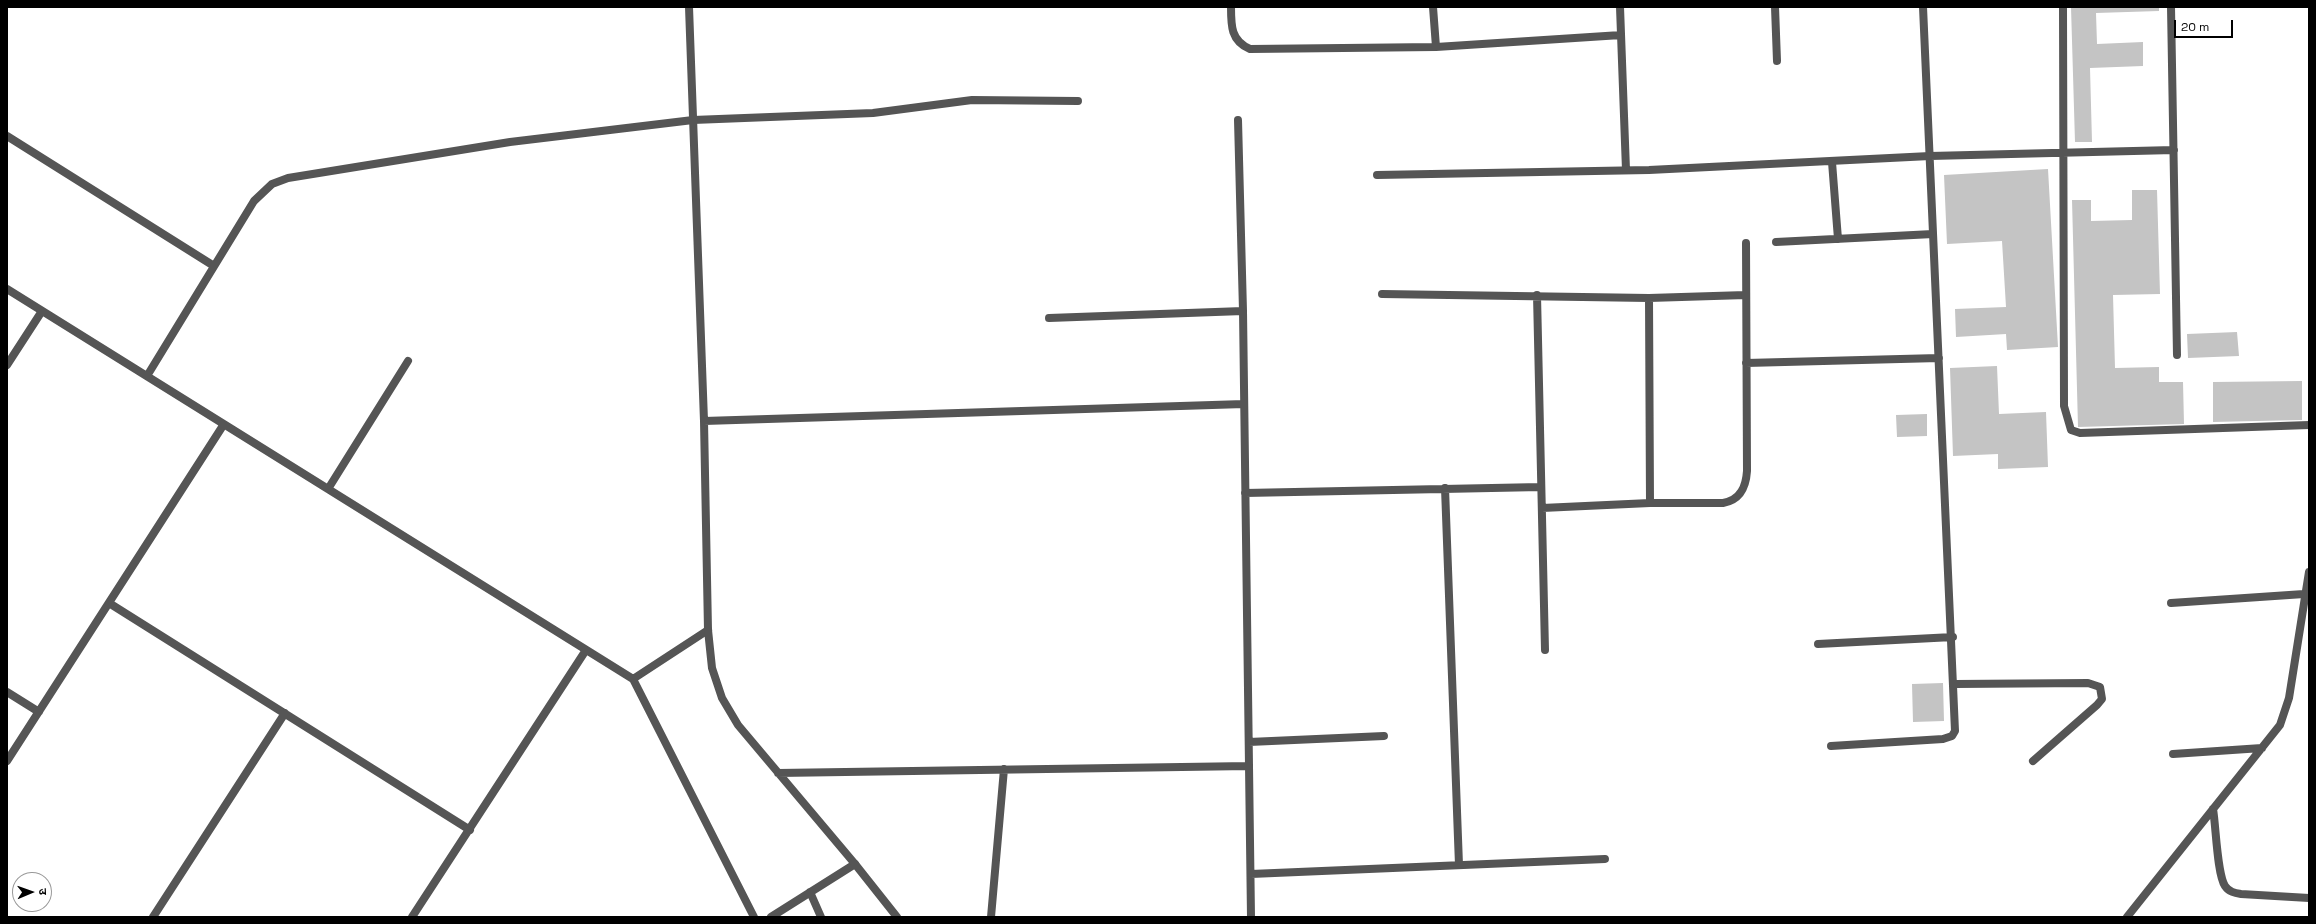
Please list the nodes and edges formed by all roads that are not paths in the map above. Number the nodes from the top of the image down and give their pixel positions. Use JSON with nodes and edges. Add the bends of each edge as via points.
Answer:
{"nodes":[{"id":1,"x":689,"y":7,"type":"edge"},
{"id":2,"x":1231,"y":7,"type":"edge"},
{"id":3,"x":1433,"y":7,"type":"edge"},
{"id":4,"x":1620,"y":7,"type":"edge"},
{"id":5,"x":1775,"y":7,"type":"edge"},
{"id":6,"x":1923,"y":7,"type":"edge"},
{"id":7,"x":2063,"y":7,"type":"edge"},
{"id":8,"x":2171,"y":7,"type":"edge"},
{"id":9,"x":1621,"y":35,"type":"junction"},
{"id":10,"x":1436,"y":47,"type":"junction"},
{"id":11,"x":1777,"y":61,"type":"dead end"},
{"id":12,"x":1078,"y":100,"type":"dead end"},
{"id":13,"x":693,"y":120,"type":"junction"},
{"id":14,"x":1238,"y":120,"type":"dead end"},
{"id":15,"x":7,"y":136,"type":"edge"},
{"id":16,"x":2174,"y":150,"type":"junction"},
{"id":17,"x":2063,"y":154,"type":"junction"},
{"id":18,"x":1930,"y":156,"type":"junction"},
{"id":19,"x":1832,"y":162,"type":"junction"},
{"id":20,"x":1626,"y":170,"type":"junction"},
{"id":21,"x":1377,"y":175,"type":"dead end"},
{"id":22,"x":1933,"y":234,"type":"junction"},
{"id":23,"x":1838,"y":239,"type":"junction"},
{"id":24,"x":1776,"y":242,"type":"dead end"},
{"id":25,"x":1746,"y":243,"type":"dead end"},
{"id":26,"x":214,"y":266,"type":"junction"},
{"id":27,"x":7,"y":289,"type":"edge"},
{"id":28,"x":1382,"y":294,"type":"dead end"},
{"id":29,"x":1537,"y":295,"type":"junction"},
{"id":30,"x":1746,"y":295,"type":"junction"},
{"id":31,"x":1649,"y":298,"type":"junction"},
{"id":32,"x":42,"y":310,"type":"junction"},
{"id":33,"x":1243,"y":311,"type":"junction"},
{"id":34,"x":1049,"y":318,"type":"dead end"},
{"id":35,"x":2177,"y":355,"type":"dead end"},
{"id":36,"x":1939,"y":358,"type":"junction"},
{"id":37,"x":408,"y":361,"type":"dead end"},
{"id":38,"x":1746,"y":363,"type":"junction"},
{"id":39,"x":7,"y":365,"type":"edge"},
{"id":40,"x":147,"y":376,"type":"junction"},
{"id":41,"x":1244,"y":404,"type":"junction"},
{"id":42,"x":704,"y":420,"type":"junction"},
{"id":43,"x":224,"y":424,"type":"junction"},
{"id":44,"x":2309,"y":425,"type":"edge"},
{"id":45,"x":1541,"y":487,"type":"junction"},
{"id":46,"x":1445,"y":488,"type":"junction"},
{"id":47,"x":328,"y":489,"type":"junction"},
{"id":48,"x":1246,"y":493,"type":"junction"},
{"id":49,"x":1650,"y":503,"type":"junction"},
{"id":50,"x":1542,"y":508,"type":"junction"},
{"id":51,"x":2309,"y":572,"type":"edge"},
{"id":52,"x":2304,"y":594,"type":"junction"},
{"id":53,"x":109,"y":603,"type":"junction"},
{"id":54,"x":2171,"y":603,"type":"dead end"},
{"id":55,"x":708,"y":630,"type":"junction"},
{"id":56,"x":1952,"y":637,"type":"junction"},
{"id":57,"x":1818,"y":644,"type":"dead end"},
{"id":58,"x":586,"y":650,"type":"junction"},
{"id":59,"x":1545,"y":650,"type":"dead end"},
{"id":60,"x":632,"y":679,"type":"junction"},
{"id":61,"x":1955,"y":684,"type":"junction"},
{"id":62,"x":7,"y":692,"type":"edge"},
{"id":63,"x":39,"y":712,"type":"junction"},
{"id":64,"x":285,"y":713,"type":"junction"},
{"id":65,"x":1384,"y":736,"type":"dead end"},
{"id":66,"x":1249,"y":742,"type":"junction"},
{"id":67,"x":1831,"y":746,"type":"dead end"},
{"id":68,"x":2262,"y":748,"type":"junction"},
{"id":69,"x":2173,"y":754,"type":"dead end"},
{"id":70,"x":7,"y":761,"type":"edge"},
{"id":71,"x":2033,"y":761,"type":"dead end"},
{"id":72,"x":1249,"y":766,"type":"junction"},
{"id":73,"x":1004,"y":769,"type":"junction"},
{"id":74,"x":778,"y":773,"type":"junction"},
{"id":75,"x":2214,"y":809,"type":"junction"},
{"id":76,"x":470,"y":830,"type":"junction"},
{"id":77,"x":1605,"y":859,"type":"dead end"},
{"id":78,"x":855,"y":864,"type":"junction"},
{"id":79,"x":1459,"y":865,"type":"junction"},
{"id":80,"x":1251,"y":874,"type":"junction"},
{"id":81,"x":810,"y":892,"type":"junction"},
{"id":82,"x":2309,"y":898,"type":"edge"},
{"id":83,"x":153,"y":917,"type":"edge"},
{"id":84,"x":412,"y":917,"type":"edge"},
{"id":85,"x":754,"y":917,"type":"edge"},
{"id":86,"x":771,"y":917,"type":"edge"},
{"id":87,"x":821,"y":917,"type":"edge"},
{"id":88,"x":897,"y":917,"type":"edge"},
{"id":89,"x":991,"y":917,"type":"edge"},
{"id":90,"x":1251,"y":917,"type":"edge"},
{"id":91,"x":2127,"y":917,"type":"edge"}],
"edges":[{"from":1,"to":13,"type":"street"},
{"from":2,"to":10,"type":"street","via":[[1236,39],[1240,45],[1250,49]]},
{"from":3,"to":10,"type":"street"},
{"from":4,"to":9,"type":"street"},
{"from":5,"to":11,"type":"street"},
{"from":6,"to":18,"type":"street"},
{"from":7,"to":17,"type":"street"},
{"from":8,"to":16,"type":"street"},
{"from":9,"to":10,"type":"street"},
{"from":9,"to":20,"type":"street"},
{"from":12,"to":13,"type":"street","via":[[972,100],[873,113]]},
{"from":13,"to":26,"type":"street","via":[[510,142],[288,178],[272,184],[254,201]]},
{"from":13,"to":42,"type":"street"},
{"from":14,"to":33,"type":"street"},
{"from":15,"to":26,"type":"street"},
{"from":16,"to":17,"type":"street"},
{"from":16,"to":35,"type":"street"},
{"from":17,"to":18,"type":"street"},
{"from":17,"to":44,"type":"street","via":[[2064,406],[2071,430],[2080,433]]},
{"from":18,"to":19,"type":"street"},
{"from":18,"to":22,"type":"street"},
{"from":19,"to":20,"type":"street"},
{"from":19,"to":23,"type":"street"},
{"from":20,"to":21,"type":"street"},
{"from":22,"to":23,"type":"street"},
{"from":22,"to":36,"type":"street"},
{"from":23,"to":24,"type":"street"},
{"from":25,"to":30,"type":"street"},
{"from":26,"to":40,"type":"street"},
{"from":27,"to":32,"type":"street"},
{"from":28,"to":29,"type":"street"},
{"from":29,"to":31,"type":"street"},
{"from":29,"to":45,"type":"street"},
{"from":30,"to":31,"type":"street"},
{"from":30,"to":38,"type":"street"},
{"from":31,"to":49,"type":"street"},
{"from":32,"to":39,"type":"street"},
{"from":32,"to":40,"type":"street"},
{"from":33,"to":34,"type":"street"},
{"from":33,"to":41,"type":"street"},
{"from":36,"to":38,"type":"street"},
{"from":36,"to":56,"type":"street"},
{"from":37,"to":47,"type":"street"},
{"from":38,"to":49,"type":"street","via":[[1747,471],[1743,491],[1723,503]]},
{"from":40,"to":43,"type":"street"},
{"from":41,"to":42,"type":"street"},
{"from":41,"to":48,"type":"street"},
{"from":42,"to":55,"type":"street"},
{"from":43,"to":47,"type":"street"},
{"from":43,"to":53,"type":"street"},
{"from":45,"to":46,"type":"street"},
{"from":45,"to":50,"type":"street"},
{"from":46,"to":48,"type":"street"},
{"from":46,"to":79,"type":"street"},
{"from":47,"to":58,"type":"street"},
{"from":48,"to":66,"type":"street"},
{"from":49,"to":50,"type":"street"},
{"from":50,"to":59,"type":"street"},
{"from":51,"to":52,"type":"street"},
{"from":52,"to":54,"type":"street"},
{"from":52,"to":68,"type":"street","via":[[2286,711],[2280,725]]},
{"from":53,"to":63,"type":"street"},
{"from":53,"to":64,"type":"street"},
{"from":55,"to":60,"type":"street"},
{"from":55,"to":74,"type":"street","via":[[712,668],[722,698],[738,725]]},
{"from":56,"to":57,"type":"street"},
{"from":56,"to":61,"type":"street"},
{"from":58,"to":60,"type":"street"},
{"from":58,"to":76,"type":"street"},
{"from":60,"to":85,"type":"street"},
{"from":61,"to":67,"type":"street","via":[[1956,731],[1952,736],[1943,739]]},
{"from":61,"to":71,"type":"street","via":[[2088,683],[2100,687],[2102,699],[2097,705]]},
{"from":62,"to":63,"type":"street"},
{"from":63,"to":70,"type":"street"},
{"from":64,"to":76,"type":"street"},
{"from":64,"to":83,"type":"street"},
{"from":65,"to":66,"type":"street"},
{"from":66,"to":72,"type":"street"},
{"from":68,"to":69,"type":"street"},
{"from":68,"to":75,"type":"street"},
{"from":72,"to":73,"type":"street"},
{"from":72,"to":80,"type":"street"},
{"from":73,"to":74,"type":"street"},
{"from":73,"to":89,"type":"street"},
{"from":74,"to":78,"type":"street"},
{"from":75,"to":82,"type":"street","via":[[2222,876],[2226,887],[2233,893]]},
{"from":75,"to":91,"type":"street"},
{"from":76,"to":84,"type":"street"},
{"from":77,"to":79,"type":"street"},
{"from":78,"to":81,"type":"street"},
{"from":78,"to":88,"type":"street"},
{"from":79,"to":80,"type":"street"},
{"from":80,"to":90,"type":"street"},
{"from":81,"to":86,"type":"street"},
{"from":81,"to":87,"type":"street"}]}
